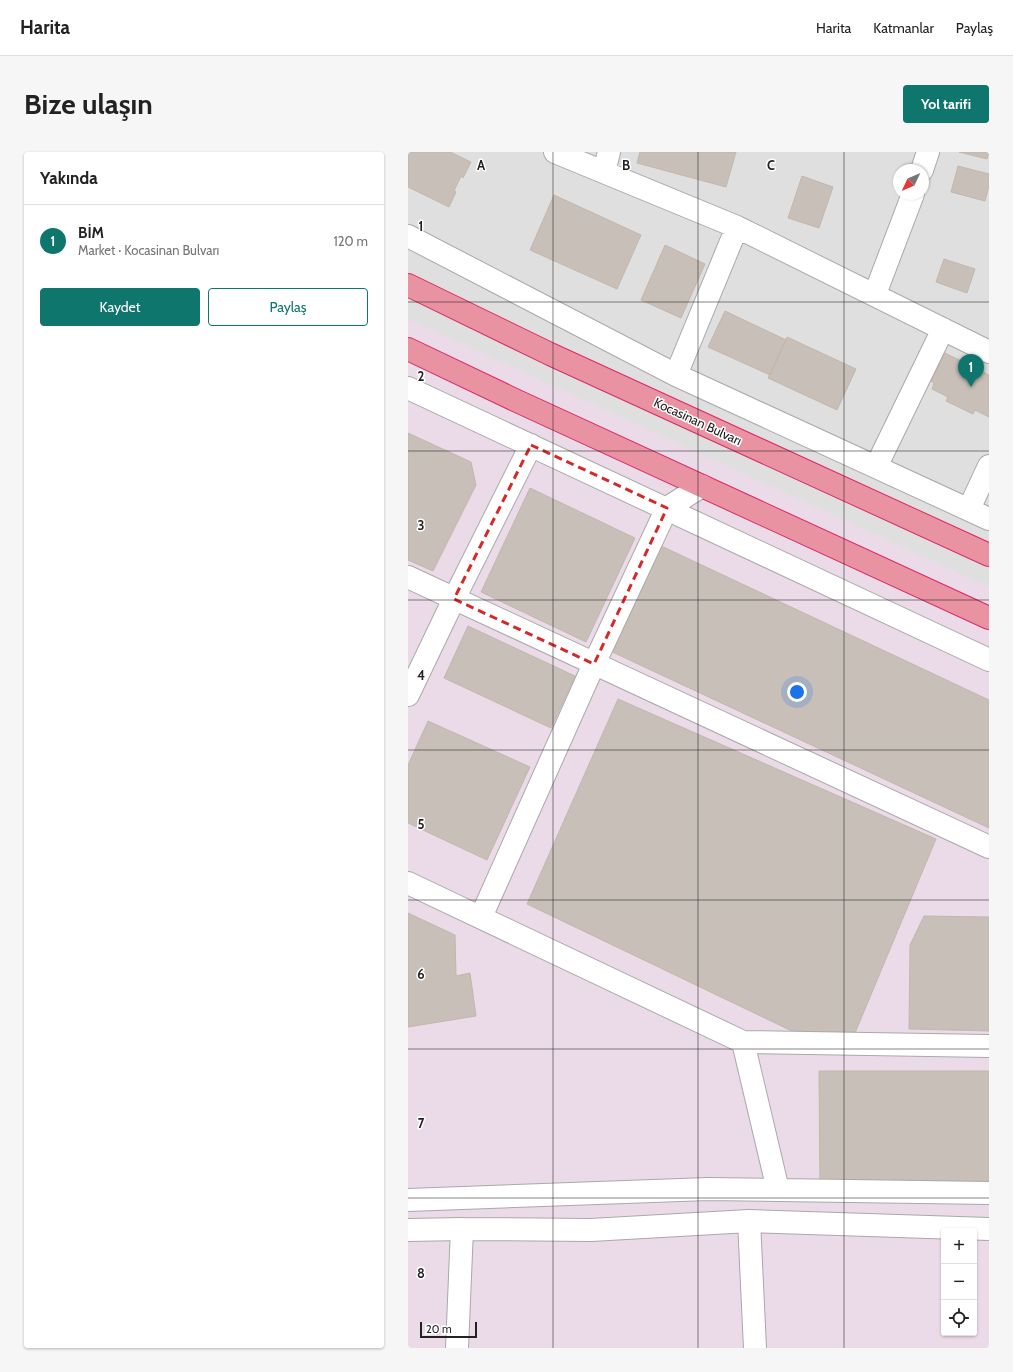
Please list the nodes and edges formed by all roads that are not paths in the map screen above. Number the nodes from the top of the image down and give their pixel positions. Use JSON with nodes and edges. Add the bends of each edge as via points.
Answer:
{"nodes":[{"id":1,"x":555,"y":152,"type":"edge"},
{"id":2,"x":928,"y":152,"type":"edge"},
{"id":3,"x":607,"y":162,"type":"edge"},
{"id":4,"x":924,"y":164,"type":"edge"},
{"id":5,"x":910,"y":200,"type":"edge"},
{"id":6,"x":737,"y":227,"type":"junction"},
{"id":7,"x":408,"y":236,"type":"edge"},
{"id":8,"x":408,"y":284,"type":"edge"},
{"id":9,"x":875,"y":294,"type":"junction"},
{"id":10,"x":943,"y":329,"type":"junction"},
{"id":11,"x":408,"y":349,"type":"edge"},
{"id":12,"x":989,"y":352,"type":"edge"},
{"id":13,"x":676,"y":375,"type":"junction"},
{"id":14,"x":408,"y":388,"type":"edge"},
{"id":15,"x":531,"y":445,"type":"junction"},
{"id":16,"x":989,"y":466,"type":"edge"},
{"id":17,"x":876,"y":467,"type":"junction"},
{"id":18,"x":702,"y":486,"type":"junction"},
{"id":19,"x":667,"y":508,"type":"junction"},
{"id":20,"x":969,"y":509,"type":"junction"},
{"id":21,"x":989,"y":518,"type":"edge"},
{"id":22,"x":989,"y":555,"type":"edge"},
{"id":23,"x":408,"y":577,"type":"edge"},
{"id":24,"x":454,"y":599,"type":"junction"},
{"id":25,"x":989,"y":618,"type":"edge"},
{"id":26,"x":989,"y":660,"type":"edge"},
{"id":27,"x":594,"y":664,"type":"junction"},
{"id":28,"x":408,"y":695,"type":"edge"},
{"id":29,"x":989,"y":847,"type":"edge"},
{"id":30,"x":408,"y":883,"type":"edge"},
{"id":31,"x":481,"y":917,"type":"junction"},
{"id":32,"x":743,"y":1042,"type":"junction"},
{"id":33,"x":989,"y":1046,"type":"edge"},
{"id":34,"x":778,"y":1190,"type":"junction"},
{"id":35,"x":989,"y":1193,"type":"edge"},
{"id":36,"x":408,"y":1200,"type":"edge"},
{"id":37,"x":749,"y":1221,"type":"junction"},
{"id":38,"x":462,"y":1229,"type":"junction"},
{"id":39,"x":989,"y":1229,"type":"edge"},
{"id":40,"x":408,"y":1230,"type":"edge"},
{"id":41,"x":453,"y":1348,"type":"edge"},
{"id":42,"x":755,"y":1348,"type":"edge"}],
"edges":[{"from":1,"to":3,"type":"street"},
{"from":2,"to":4,"type":"street"},
{"from":3,"to":6,"type":"street"},
{"from":5,"to":9,"type":"street"},
{"from":6,"to":9,"type":"street"},
{"from":6,"to":13,"type":"street"},
{"from":7,"to":13,"type":"street"},
{"from":8,"to":22,"type":"highway","name":"Kocasinan Bulvarı","via":[[550,354]]},
{"from":9,"to":10,"type":"street"},
{"from":10,"to":12,"type":"street"},
{"from":10,"to":17,"type":"street"},
{"from":11,"to":18,"type":"highway"},
{"from":13,"to":17,"type":"street"},
{"from":14,"to":15,"type":"street"},
{"from":15,"to":19,"type":"street"},
{"from":15,"to":24,"type":"street"},
{"from":16,"to":20,"type":"street"},
{"from":17,"to":20,"type":"street"},
{"from":18,"to":19,"type":"street"},
{"from":18,"to":25,"type":"highway"},
{"from":19,"to":26,"type":"street"},
{"from":19,"to":27,"type":"street"},
{"from":20,"to":21,"type":"street"},
{"from":23,"to":24,"type":"street"},
{"from":24,"to":27,"type":"street"},
{"from":24,"to":28,"type":"street"},
{"from":27,"to":29,"type":"street"},
{"from":27,"to":31,"type":"street"},
{"from":30,"to":31,"type":"street"},
{"from":31,"to":32,"type":"street"},
{"from":32,"to":33,"type":"street"},
{"from":32,"to":34,"type":"street"},
{"from":34,"to":35,"type":"street"},
{"from":34,"to":36,"type":"street","via":[[630,1191]]},
{"from":37,"to":38,"type":"street","via":[[591,1230]]},
{"from":37,"to":39,"type":"street"},
{"from":37,"to":42,"type":"street"},
{"from":38,"to":40,"type":"street"},
{"from":38,"to":41,"type":"street"}]}
